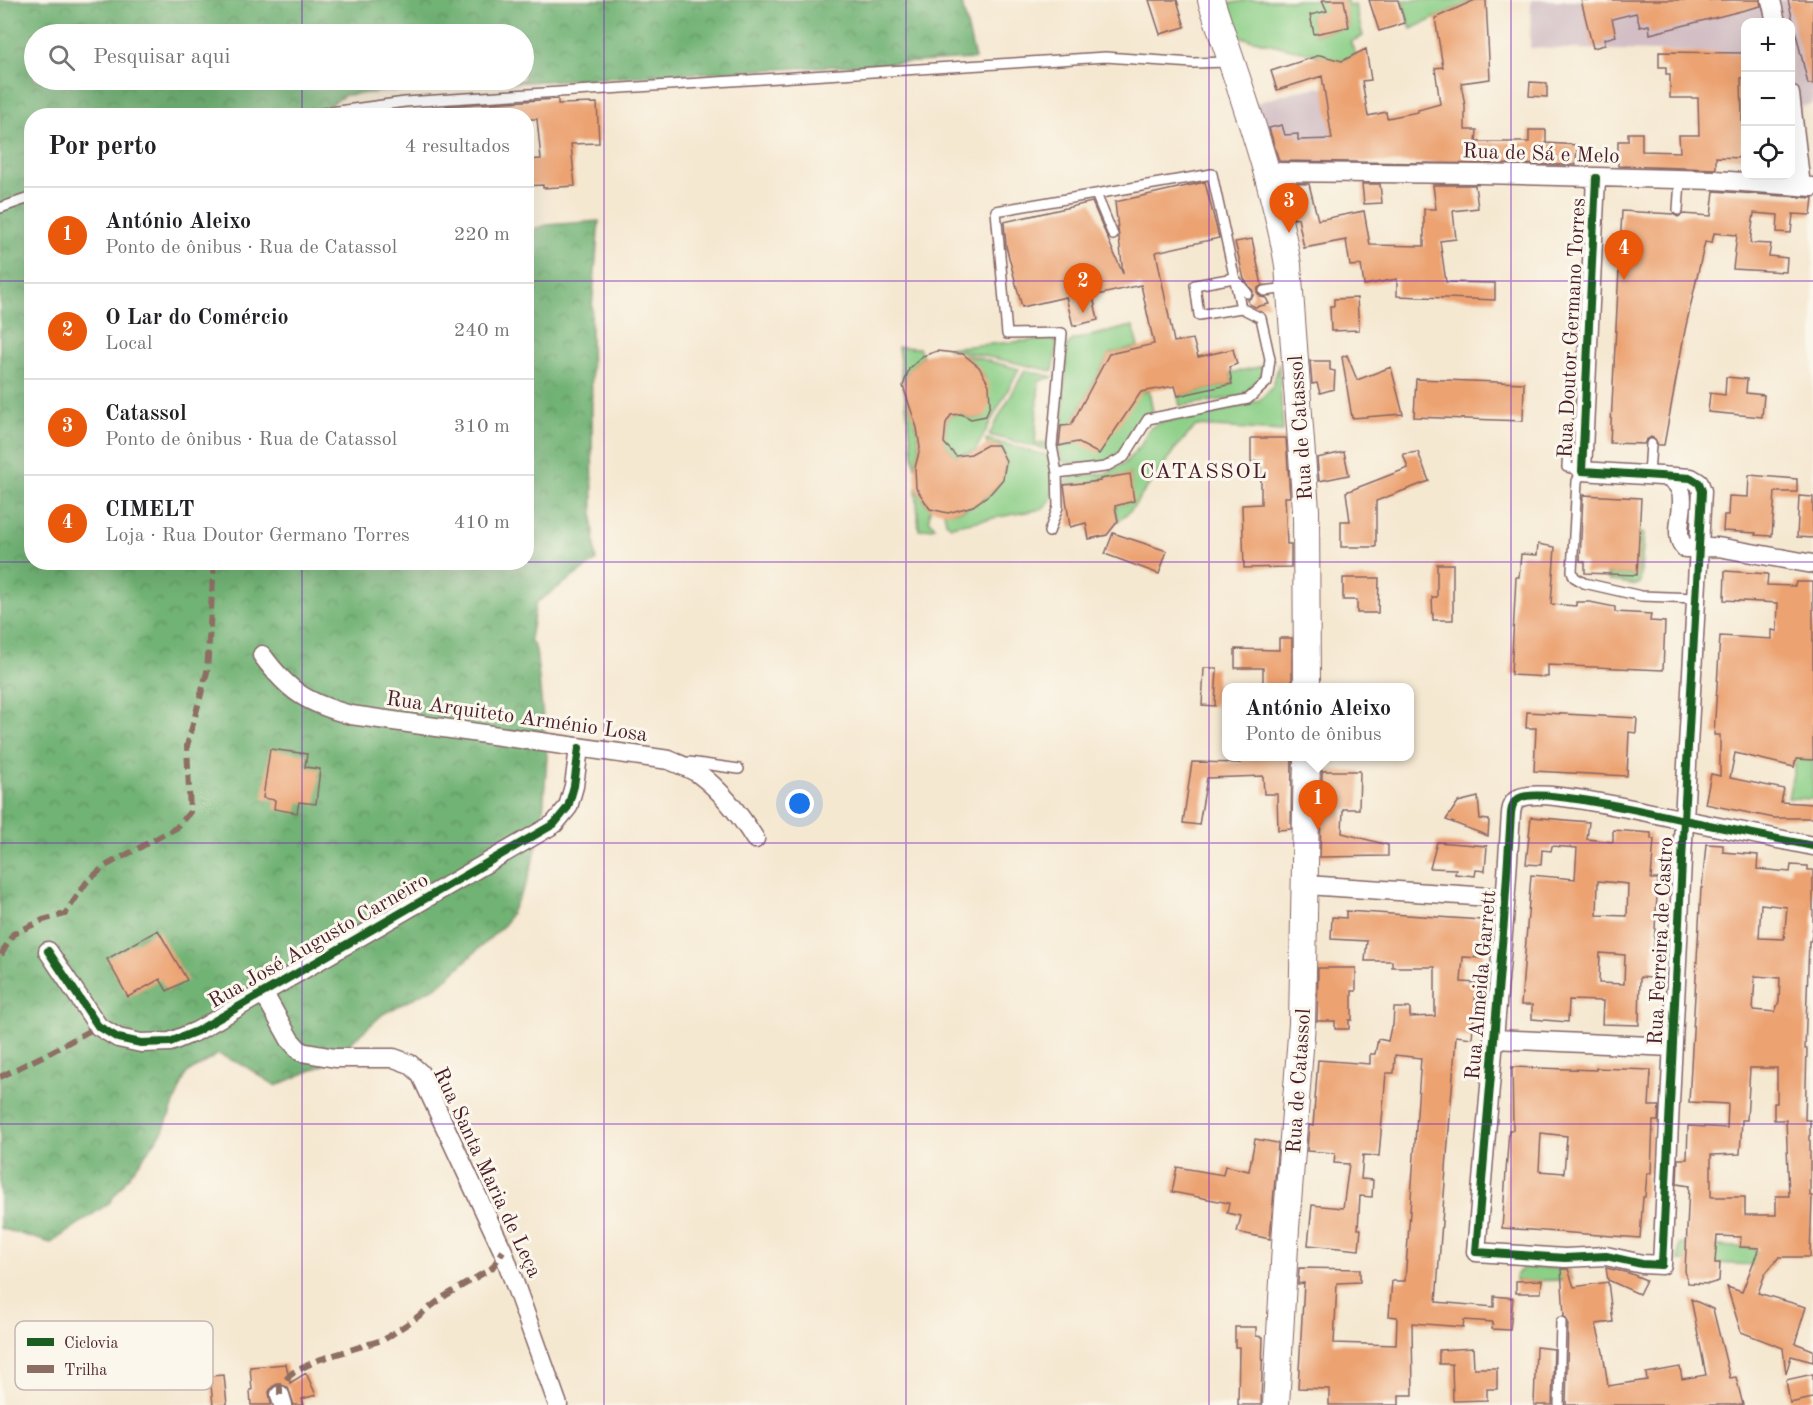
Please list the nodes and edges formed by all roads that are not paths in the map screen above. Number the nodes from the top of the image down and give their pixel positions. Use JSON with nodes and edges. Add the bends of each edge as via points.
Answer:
{"nodes":[{"id":1,"x":1211,"y":0,"type":"edge"},
{"id":2,"x":1771,"y":0,"type":"edge"},
{"id":3,"x":1775,"y":18,"type":"edge"},
{"id":4,"x":1231,"y":62,"type":"junction"},
{"id":5,"x":360,"y":108,"type":"edge"},
{"id":6,"x":1795,"y":117,"type":"edge"},
{"id":7,"x":1267,"y":172,"type":"junction"},
{"id":8,"x":1596,"y":178,"type":"junction"},
{"id":9,"x":1680,"y":180,"type":"junction"},
{"id":10,"x":1807,"y":186,"type":"edge"},
{"id":11,"x":1096,"y":194,"type":"junction"},
{"id":12,"x":24,"y":200,"type":"edge"},
{"id":13,"x":0,"y":208,"type":"edge"},
{"id":14,"x":1678,"y":210,"type":"dead end"},
{"id":15,"x":1113,"y":235,"type":"dead end"},
{"id":16,"x":1234,"y":278,"type":"junction"},
{"id":17,"x":1291,"y":287,"type":"junction"},
{"id":18,"x":1264,"y":291,"type":"dead end"},
{"id":19,"x":1247,"y":293,"type":"dead end"},
{"id":20,"x":1241,"y":308,"type":"junction"},
{"id":21,"x":1651,"y":444,"type":"dead end"},
{"id":22,"x":1582,"y":471,"type":"junction"},
{"id":23,"x":1057,"y":473,"type":"junction"},
{"id":24,"x":1656,"y":476,"type":"junction"},
{"id":25,"x":1049,"y":532,"type":"dead end"},
{"id":26,"x":1700,"y":548,"type":"junction"},
{"id":27,"x":1813,"y":564,"type":"edge"},
{"id":28,"x":1697,"y":598,"type":"junction"},
{"id":29,"x":262,"y":655,"type":"dead end"},
{"id":30,"x":1307,"y":683,"type":"edge"},
{"id":31,"x":579,"y":748,"type":"junction"},
{"id":32,"x":669,"y":760,"type":"junction"},
{"id":33,"x":1306,"y":761,"type":"edge"},
{"id":34,"x":739,"y":769,"type":"dead end"},
{"id":35,"x":1684,"y":820,"type":"junction"},
{"id":36,"x":755,"y":838,"type":"dead end"},
{"id":37,"x":1813,"y":846,"type":"edge"},
{"id":38,"x":1306,"y":885,"type":"junction"},
{"id":39,"x":1506,"y":898,"type":"junction"},
{"id":40,"x":48,"y":951,"type":"dead end"},
{"id":41,"x":263,"y":992,"type":"junction"},
{"id":42,"x":1493,"y":1039,"type":"junction"},
{"id":43,"x":1672,"y":1047,"type":"junction"},
{"id":44,"x":1662,"y":1265,"type":"joint"},
{"id":45,"x":1561,"y":1322,"type":"dead end"},
{"id":46,"x":558,"y":1405,"type":"edge"},
{"id":47,"x":1276,"y":1405,"type":"edge"},
{"id":48,"x":1559,"y":1405,"type":"edge"}],
"edges":[{"from":1,"to":4,"type":"main road","name":"Rua de Catassol"},
{"from":2,"to":3,"type":"street"},
{"from":4,"to":5,"type":"lane","via":[[1105,57]]},
{"from":4,"to":7,"type":"main road","name":"Rua de Catassol"},
{"from":6,"to":10,"type":"street"},
{"from":7,"to":8,"type":"street","name":"Rua de Sá e Melo"},
{"from":7,"to":17,"type":"main road","name":"Rua de Catassol"},
{"from":8,"to":9,"type":"street","name":"Rua de Sá e Melo"},
{"from":8,"to":22,"type":"street","name":"Rua Doutor Germano Torres"},
{"from":9,"to":10,"type":"street","name":"Rua de Sá e Melo"},
{"from":9,"to":14,"type":"lane"},
{"from":11,"to":15,"type":"lane"},
{"from":11,"to":16,"type":"lane","via":[[1212,174]]},
{"from":11,"to":23,"type":"lane","via":[[996,211],[1006,334],[1062,333],[1052,446]]},
{"from":12,"to":13,"type":"lane"},
{"from":16,"to":19,"type":"lane"},
{"from":16,"to":20,"type":"lane"},
{"from":16,"to":20,"type":"lane","via":[[1194,285],[1199,315]]},
{"from":17,"to":18,"type":"lane"},
{"from":17,"to":30,"type":"main road","name":"Rua de Catassol","via":[[1306,510]]},
{"from":20,"to":23,"type":"lane","via":[[1260,318],[1270,359],[1267,382],[1248,399],[1148,419],[1125,457],[1105,467]]},
{"from":21,"to":24,"type":"lane"},
{"from":22,"to":24,"type":"street","name":"Rua Doutor Germano Torres"},
{"from":22,"to":28,"type":"lane","via":[[1577,481],[1574,577],[1584,583],[1641,596]]},
{"from":23,"to":25,"type":"lane","via":[[1058,507]]},
{"from":24,"to":26,"type":"street","name":"Rua Doutor Germano Torres","via":[[1691,478],[1701,487]]},
{"from":26,"to":27,"type":"street","via":[[1718,547]]},
{"from":26,"to":28,"type":"street","name":"Rua Ferreira de Castro"},
{"from":28,"to":35,"type":"street","name":"Rua Ferreira de Castro"},
{"from":29,"to":31,"type":"street","name":"Rua Arquiteto Arménio Losa","via":[[279,678],[303,697],[328,709]]},
{"from":31,"to":32,"type":"street","name":"Rua Arquiteto Arménio Losa"},
{"from":31,"to":41,"type":"street","name":"Rua José Augusto Carneiro","via":[[568,807],[554,824]]},
{"from":32,"to":34,"type":"lane"},
{"from":32,"to":36,"type":"street","name":"Rua Arquiteto Arménio Losa","via":[[698,774],[720,793]]},
{"from":33,"to":38,"type":"main road","name":"Rua de Catassol"},
{"from":35,"to":37,"type":"street"},
{"from":35,"to":39,"type":"street","name":"Rua Almeida Garrett","via":[[1571,798],[1518,798],[1510,813]]},
{"from":35,"to":43,"type":"street","name":"Rua Ferreira de Castro"},
{"from":38,"to":39,"type":"street"},
{"from":38,"to":47,"type":"main road","name":"Rua de Catassol","via":[[1301,1056]]},
{"from":39,"to":42,"type":"street","name":"Rua Almeida Garrett"},
{"from":40,"to":41,"type":"street","name":"Rua José Augusto Carneiro","via":[[98,1026],[118,1038],[141,1043],[170,1042]]},
{"from":41,"to":46,"type":"street","name":"Rua Santa Maria de Leça","via":[[301,1052],[335,1058],[394,1058],[420,1073],[503,1251]]},
{"from":42,"to":43,"type":"street"},
{"from":42,"to":44,"type":"street","name":"Rua Almeida Garrett","via":[[1476,1252],[1565,1258],[1606,1256]]},
{"from":43,"to":44,"type":"street","name":"Rua Ferreira de Castro"},
{"from":45,"to":48,"type":"lane"}]}
